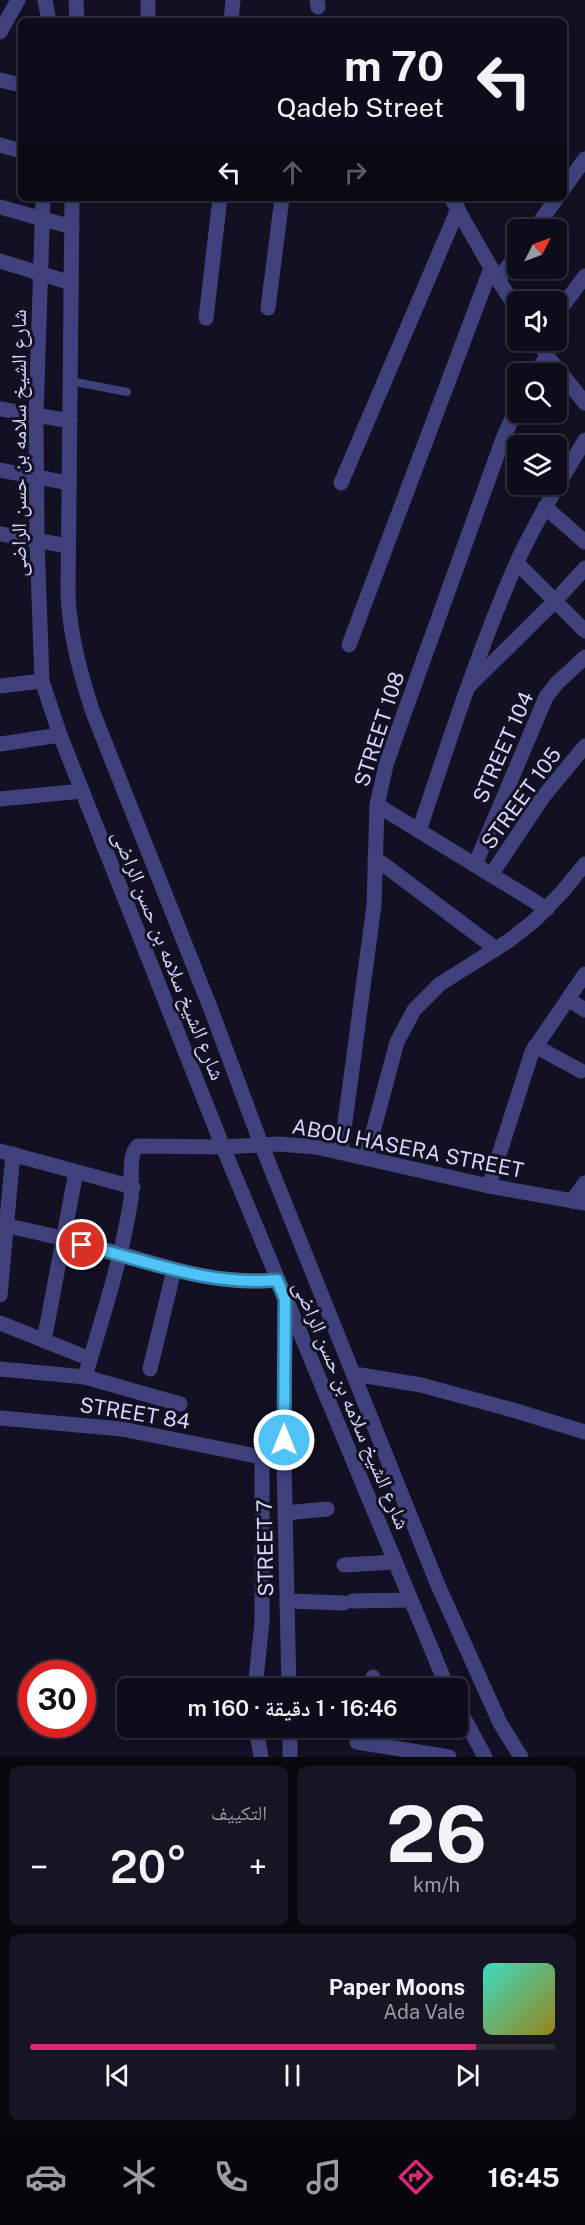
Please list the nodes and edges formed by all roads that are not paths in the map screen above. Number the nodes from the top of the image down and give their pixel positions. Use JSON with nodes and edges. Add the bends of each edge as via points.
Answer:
{"nodes":[{"id":1,"x":18,"y":0,"type":"edge"},
{"id":2,"x":45,"y":0,"type":"edge"},
{"id":3,"x":76,"y":0,"type":"edge"},
{"id":4,"x":148,"y":0,"type":"edge"},
{"id":5,"x":233,"y":0,"type":"edge"},
{"id":6,"x":48,"y":18,"type":"edge"},
{"id":7,"x":77,"y":18,"type":"edge"},
{"id":8,"x":148,"y":18,"type":"edge"},
{"id":9,"x":231,"y":18,"type":"edge"},
{"id":10,"x":0,"y":32,"type":"edge"},
{"id":11,"x":0,"y":80,"type":"edge"},
{"id":12,"x":18,"y":84,"type":"edge"},
{"id":13,"x":0,"y":145,"type":"edge"},
{"id":14,"x":18,"y":150,"type":"edge"},
{"id":15,"x":585,"y":159,"type":"edge"},
{"id":16,"x":567,"y":184,"type":"edge"},
{"id":17,"x":43,"y":201,"type":"edge"},
{"id":18,"x":72,"y":201,"type":"edge"},
{"id":19,"x":220,"y":201,"type":"edge"},
{"id":20,"x":282,"y":201,"type":"edge"},
{"id":21,"x":555,"y":201,"type":"edge"},
{"id":22,"x":454,"y":203,"type":"edge"},
{"id":23,"x":0,"y":207,"type":"edge"},
{"id":24,"x":42,"y":218,"type":"junction"},
{"id":25,"x":542,"y":219,"type":"edge"},
{"id":26,"x":72,"y":227,"type":"junction"},
{"id":27,"x":0,"y":261,"type":"edge"},
{"id":28,"x":507,"y":263,"type":"edge"},
{"id":29,"x":39,"y":272,"type":"junction"},
{"id":30,"x":494,"y":274,"type":"junction"},
{"id":31,"x":585,"y":276,"type":"edge"},
{"id":32,"x":71,"y":284,"type":"junction"},
{"id":33,"x":507,"y":294,"type":"edge"},
{"id":34,"x":567,"y":300,"type":"edge"},
{"id":35,"x":268,"y":308,"type":"dead end"},
{"id":36,"x":206,"y":318,"type":"dead end"},
{"id":37,"x":544,"y":351,"type":"edge"},
{"id":38,"x":547,"y":356,"type":"junction"},
{"id":39,"x":542,"y":363,"type":"edge"},
{"id":40,"x":70,"y":381,"type":"junction"},
{"id":41,"x":127,"y":392,"type":"dead end"},
{"id":42,"x":585,"y":403,"type":"edge"},
{"id":43,"x":0,"y":409,"type":"edge"},
{"id":44,"x":36,"y":415,"type":"junction"},
{"id":45,"x":70,"y":421,"type":"junction"},
{"id":46,"x":511,"y":423,"type":"edge"},
{"id":47,"x":585,"y":440,"type":"edge"},
{"id":48,"x":0,"y":470,"type":"edge"},
{"id":49,"x":37,"y":476,"type":"junction"},
{"id":50,"x":69,"y":483,"type":"junction"},
{"id":51,"x":341,"y":483,"type":"dead end"},
{"id":52,"x":546,"y":507,"type":"junction"},
{"id":53,"x":0,"y":534,"type":"edge"},
{"id":54,"x":37,"y":540,"type":"junction"},
{"id":55,"x":585,"y":542,"type":"edge"},
{"id":56,"x":68,"y":546,"type":"junction"},
{"id":57,"x":517,"y":563,"type":"junction"},
{"id":58,"x":585,"y":568,"type":"edge"},
{"id":59,"x":555,"y":601,"type":"junction"},
{"id":60,"x":585,"y":631,"type":"edge"},
{"id":61,"x":349,"y":645,"type":"dead end"},
{"id":62,"x":585,"y":657,"type":"edge"},
{"id":63,"x":42,"y":681,"type":"junction"},
{"id":64,"x":0,"y":686,"type":"edge"},
{"id":65,"x":466,"y":689,"type":"junction"},
{"id":66,"x":60,"y":735,"type":"junction"},
{"id":67,"x":0,"y":744,"type":"edge"},
{"id":68,"x":585,"y":746,"type":"edge"},
{"id":69,"x":82,"y":790,"type":"junction"},
{"id":70,"x":0,"y":799,"type":"edge"},
{"id":71,"x":376,"y":805,"type":"junction"},
{"id":72,"x":419,"y":831,"type":"junction"},
{"id":73,"x":375,"y":858,"type":"junction"},
{"id":74,"x":585,"y":864,"type":"edge"},
{"id":75,"x":476,"y":866,"type":"junction"},
{"id":76,"x":491,"y":875,"type":"junction"},
{"id":77,"x":547,"y":909,"type":"junction"},
{"id":78,"x":496,"y":949,"type":"junction"},
{"id":79,"x":585,"y":974,"type":"edge"},
{"id":80,"x":568,"y":999,"type":"junction"},
{"id":81,"x":585,"y":1010,"type":"edge"},
{"id":82,"x":535,"y":1046,"type":"junction"},
{"id":83,"x":581,"y":1071,"type":"dead end"},
{"id":84,"x":261,"y":1144,"type":"junction"},
{"id":85,"x":223,"y":1147,"type":"junction"},
{"id":86,"x":341,"y":1152,"type":"junction"},
{"id":87,"x":6,"y":1153,"type":"edge"},
{"id":88,"x":366,"y":1158,"type":"junction"},
{"id":89,"x":76,"y":1172,"type":"junction"},
{"id":90,"x":585,"y":1183,"type":"edge"},
{"id":91,"x":489,"y":1186,"type":"junction"},
{"id":92,"x":133,"y":1187,"type":"junction"},
{"id":93,"x":579,"y":1202,"type":"edge"},
{"id":94,"x":3,"y":1226,"type":"edge"},
{"id":95,"x":63,"y":1240,"type":"junction"},
{"id":96,"x":119,"y":1254,"type":"junction"},
{"id":97,"x":174,"y":1270,"type":"junction"},
{"id":98,"x":277,"y":1280,"type":"junction"},
{"id":99,"x":0,"y":1295,"type":"edge"},
{"id":100,"x":285,"y":1299,"type":"junction"},
{"id":101,"x":0,"y":1323,"type":"edge"},
{"id":102,"x":44,"y":1341,"type":"junction"},
{"id":103,"x":90,"y":1359,"type":"junction"},
{"id":104,"x":0,"y":1369,"type":"edge"},
{"id":105,"x":150,"y":1369,"type":"dead end"},
{"id":106,"x":354,"y":1374,"type":"junction"},
{"id":107,"x":85,"y":1377,"type":"junction"},
{"id":108,"x":180,"y":1404,"type":"dead end"},
{"id":109,"x":0,"y":1418,"type":"edge"},
{"id":110,"x":585,"y":1432,"type":"edge"},
{"id":111,"x":262,"y":1457,"type":"junction"},
{"id":112,"x":284,"y":1464,"type":"junction"},
{"id":113,"x":327,"y":1509,"type":"dead end"},
{"id":114,"x":285,"y":1513,"type":"junction"},
{"id":115,"x":394,"y":1562,"type":"junction"},
{"id":116,"x":344,"y":1565,"type":"dead end"},
{"id":117,"x":410,"y":1600,"type":"junction"},
{"id":118,"x":287,"y":1601,"type":"junction"},
{"id":119,"x":256,"y":1678,"type":"edge"},
{"id":120,"x":289,"y":1678,"type":"edge"},
{"id":121,"x":443,"y":1678,"type":"edge"},
{"id":122,"x":468,"y":1733,"type":"edge"},
{"id":123,"x":258,"y":1738,"type":"edge"},
{"id":124,"x":290,"y":1738,"type":"edge"},
{"id":125,"x":357,"y":1742,"type":"dead end"},
{"id":126,"x":424,"y":1755,"type":"edge"},
{"id":127,"x":261,"y":1757,"type":"edge"},
{"id":128,"x":290,"y":1757,"type":"edge"},
{"id":129,"x":449,"y":1757,"type":"edge"},
{"id":130,"x":485,"y":1757,"type":"edge"},
{"id":131,"x":521,"y":1757,"type":"edge"}],
"edges":[{"from":1,"to":10,"type":"street"},
{"from":2,"to":6,"type":"street"},
{"from":3,"to":7,"type":"street"},
{"from":4,"to":8,"type":"street"},
{"from":5,"to":9,"type":"street"},
{"from":11,"to":12,"type":"street"},
{"from":13,"to":14,"type":"street"},
{"from":15,"to":16,"type":"street"},
{"from":17,"to":24,"type":"street","name":"شارع الشيخ سلامه بن حسن الراضى"},
{"from":18,"to":26,"type":"street","name":"شارع الشيخ سلامه بن حسن الراضى"},
{"from":19,"to":36,"type":"street"},
{"from":20,"to":35,"type":"street"},
{"from":21,"to":25,"type":"street"},
{"from":22,"to":30,"type":"street"},
{"from":22,"to":51,"type":"street"},
{"from":23,"to":24,"type":"street"},
{"from":24,"to":26,"type":"street"},
{"from":24,"to":29,"type":"street","name":"شارع الشيخ سلامه بن حسن الراضى"},
{"from":26,"to":32,"type":"street","name":"شارع الشيخ سلامه بن حسن الراضى"},
{"from":27,"to":29,"type":"street"},
{"from":28,"to":30,"type":"street"},
{"from":29,"to":32,"type":"street"},
{"from":29,"to":44,"type":"street","name":"شارع الشيخ سلامه بن حسن الراضى"},
{"from":30,"to":33,"type":"street"},
{"from":30,"to":61,"type":"street"},
{"from":31,"to":34,"type":"street"},
{"from":32,"to":40,"type":"street","name":"شارع الشيخ سلامه بن حسن الراضى"},
{"from":37,"to":38,"type":"street"},
{"from":38,"to":39,"type":"street"},
{"from":38,"to":42,"type":"street"},
{"from":40,"to":41,"type":"lane"},
{"from":40,"to":45,"type":"street","name":"شارع الشيخ سلامه بن حسن الراضى"},
{"from":43,"to":44,"type":"street"},
{"from":44,"to":45,"type":"street"},
{"from":44,"to":49,"type":"street","name":"شارع الشيخ سلامه بن حسن الراضى"},
{"from":45,"to":50,"type":"street","name":"شارع الشيخ سلامه بن حسن الراضى"},
{"from":46,"to":71,"type":"street","name":"STREET 108","via":[[405,711]]},
{"from":47,"to":52,"type":"street"},
{"from":48,"to":49,"type":"street"},
{"from":49,"to":50,"type":"street"},
{"from":49,"to":54,"type":"street","name":"شارع الشيخ سلامه بن حسن الراضى"},
{"from":50,"to":56,"type":"street","name":"شارع الشيخ سلامه بن حسن الراضى"},
{"from":52,"to":55,"type":"street"},
{"from":52,"to":57,"type":"street"},
{"from":53,"to":54,"type":"street"},
{"from":54,"to":56,"type":"street"},
{"from":54,"to":63,"type":"street","name":"شارع الشيخ سلامه بن حسن الراضى"},
{"from":56,"to":84,"type":"street","name":"شارع الشيخ سلامه بن حسن الراضى","via":[[69,622],[76,662]]},
{"from":57,"to":59,"type":"street"},
{"from":57,"to":65,"type":"street"},
{"from":58,"to":59,"type":"street"},
{"from":59,"to":60,"type":"street"},
{"from":59,"to":65,"type":"street"},
{"from":62,"to":75,"type":"street","name":"STREET 104","via":[[546,697]]},
{"from":63,"to":64,"type":"street"},
{"from":63,"to":66,"type":"street","name":"شارع الشيخ سلامه بن حسن الراضى"},
{"from":65,"to":72,"type":"street"},
{"from":66,"to":67,"type":"street"},
{"from":66,"to":69,"type":"street","name":"شارع الشيخ سلامه بن حسن الراضى"},
{"from":68,"to":76,"type":"street","name":"STREET 105","via":[[543,797]]},
{"from":69,"to":70,"type":"street"},
{"from":69,"to":85,"type":"street","name":"شارع الشيخ سلامه بن حسن الراضى"},
{"from":71,"to":72,"type":"street"},
{"from":71,"to":73,"type":"street","name":"STREET 108"},
{"from":72,"to":75,"type":"street"},
{"from":73,"to":78,"type":"street"},
{"from":73,"to":86,"type":"street","name":"STREET 108","via":[[374,905]]},
{"from":74,"to":77,"type":"street"},
{"from":75,"to":76,"type":"street"},
{"from":76,"to":77,"type":"street"},
{"from":77,"to":78,"type":"street"},
{"from":78,"to":88,"type":"street","via":[[430,992],[407,1019],[397,1042]]},
{"from":79,"to":80,"type":"street"},
{"from":80,"to":81,"type":"street"},
{"from":80,"to":82,"type":"street"},
{"from":82,"to":83,"type":"street"},
{"from":82,"to":91,"type":"street"},
{"from":84,"to":85,"type":"street","name":"ABOU HASERA STREET"},
{"from":84,"to":86,"type":"street","name":"ABOU HASERA STREET"},
{"from":84,"to":106,"type":"street","name":"شارع الشيخ سلامه بن حسن الراضى"},
{"from":85,"to":92,"type":"street","name":"ABOU HASERA STREET","via":[[138,1146],[132,1155]]},
{"from":85,"to":98,"type":"street","name":"شارع الشيخ سلامه بن حسن الراضى"},
{"from":86,"to":88,"type":"street","name":"ABOU HASERA STREET"},
{"from":87,"to":89,"type":"street"},
{"from":87,"to":94,"type":"street"},
{"from":88,"to":91,"type":"street","name":"ABOU HASERA STREET"},
{"from":89,"to":92,"type":"street"},
{"from":89,"to":95,"type":"street"},
{"from":90,"to":93,"type":"street"},
{"from":91,"to":93,"type":"street","name":"ABOU HASERA STREET"},
{"from":92,"to":96,"type":"street"},
{"from":94,"to":95,"type":"street"},
{"from":94,"to":99,"type":"street"},
{"from":95,"to":96,"type":"street"},
{"from":95,"to":102,"type":"street"},
{"from":96,"to":97,"type":"street"},
{"from":96,"to":103,"type":"street"},
{"from":97,"to":98,"type":"street","via":[[225,1281]]},
{"from":97,"to":105,"type":"street"},
{"from":98,"to":100,"type":"street","name":"شارع الشيخ سلامه بن حسن الراضى"},
{"from":100,"to":112,"type":"street","name":"STREET 7"},
{"from":100,"to":115,"type":"street","name":"شارع الشيخ سلامه بن حسن الراضى"},
{"from":101,"to":102,"type":"street"},
{"from":102,"to":103,"type":"street"},
{"from":103,"to":107,"type":"street"},
{"from":104,"to":107,"type":"street"},
{"from":106,"to":110,"type":"street","via":[[421,1385]]},
{"from":106,"to":131,"type":"street","name":"شارع الشيخ سلامه بن حسن الراضى","via":[[437,1583],[500,1723]]},
{"from":107,"to":108,"type":"street"},
{"from":109,"to":111,"type":"street","name":"STREET 84","via":[[122,1429]]},
{"from":111,"to":112,"type":"street","name":"STREET 84"},
{"from":111,"to":119,"type":"street","via":[[262,1621]]},
{"from":112,"to":114,"type":"street","name":"STREET 7"},
{"from":113,"to":114,"type":"street"},
{"from":114,"to":118,"type":"street","name":"STREET 7"},
{"from":115,"to":116,"type":"street"},
{"from":115,"to":117,"type":"street","name":"شارع الشيخ سلامه بن حسن الراضى"},
{"from":117,"to":118,"type":"street"},
{"from":117,"to":121,"type":"street","name":"شارع الشيخ سلامه بن حسن الراضى"},
{"from":118,"to":120,"type":"street","name":"STREET 7"},
{"from":122,"to":130,"type":"street"},
{"from":123,"to":127,"type":"street"},
{"from":124,"to":128,"type":"street"},
{"from":125,"to":126,"type":"street"},
{"from":126,"to":129,"type":"street"}]}
